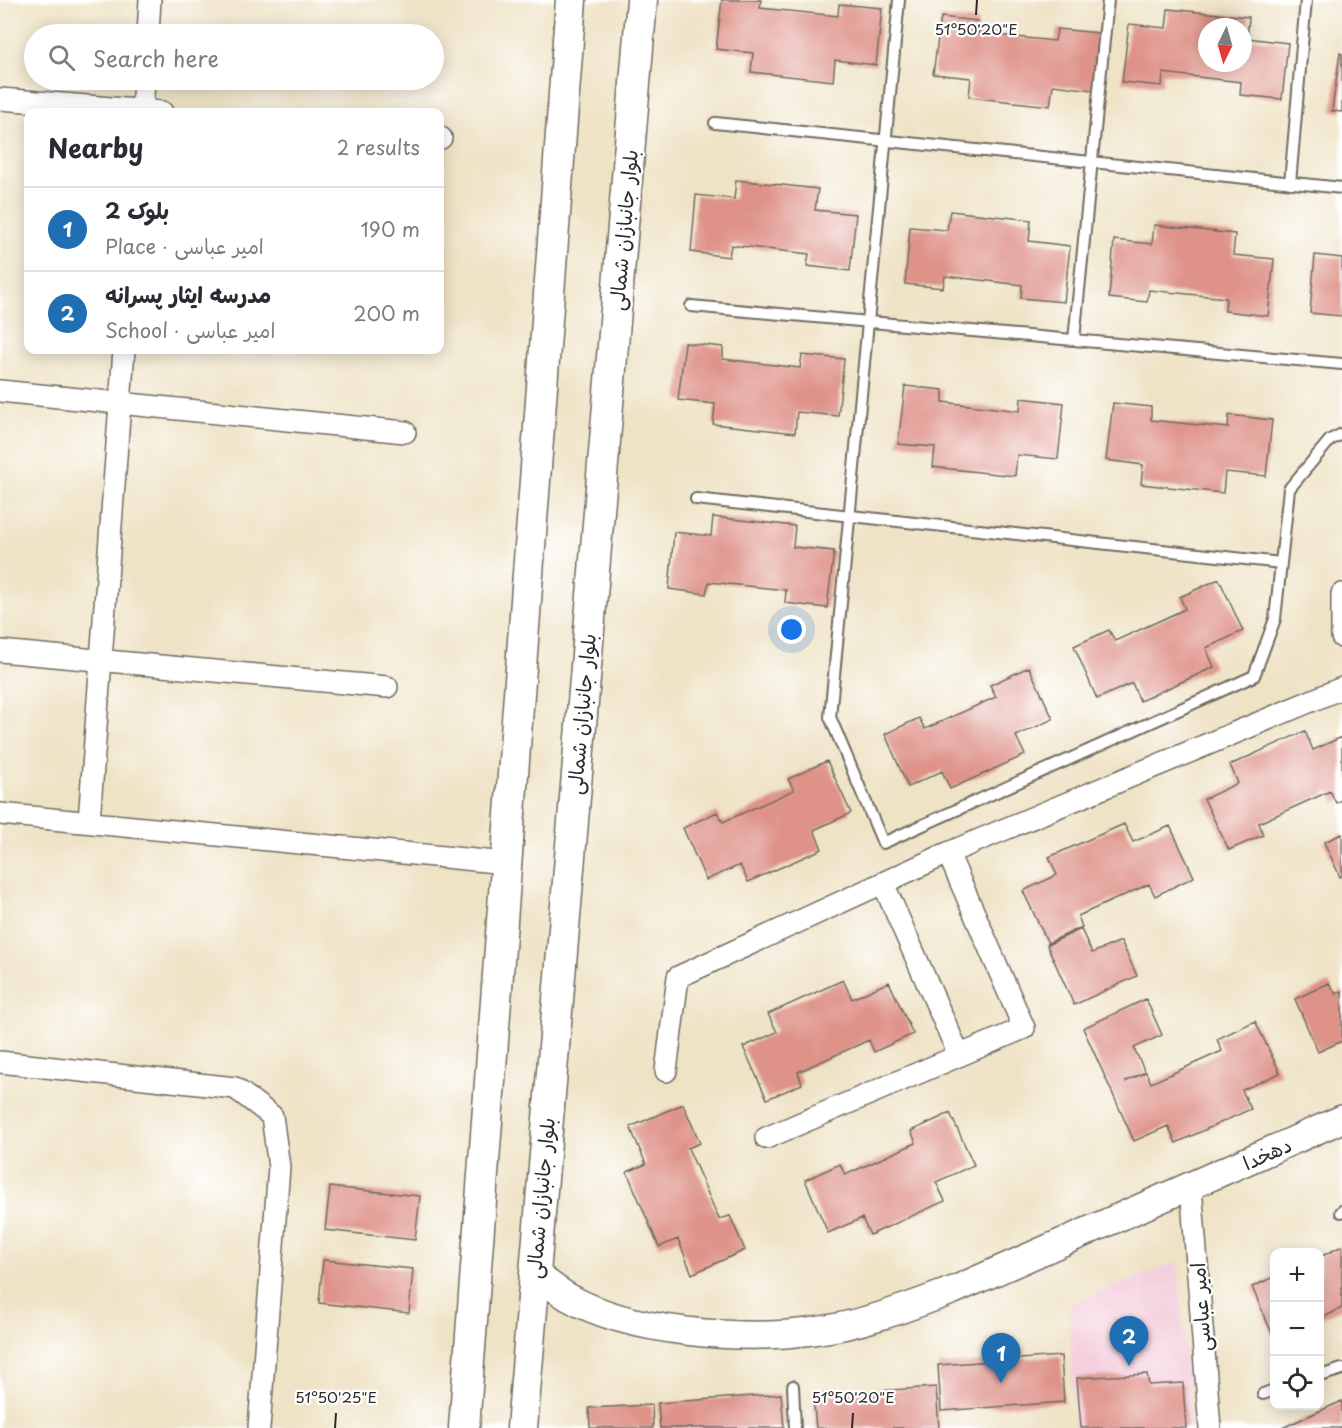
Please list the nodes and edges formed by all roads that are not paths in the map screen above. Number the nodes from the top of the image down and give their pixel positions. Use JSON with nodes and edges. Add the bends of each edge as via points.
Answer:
{"nodes":[{"id":1,"x":150,"y":0,"type":"edge"},
{"id":2,"x":571,"y":0,"type":"edge"},
{"id":3,"x":642,"y":0,"type":"edge"},
{"id":4,"x":899,"y":0,"type":"edge"},
{"id":5,"x":1108,"y":0,"type":"edge"},
{"id":6,"x":1306,"y":0,"type":"edge"},
{"id":7,"x":149,"y":24,"type":"edge"},
{"id":8,"x":146,"y":90,"type":"edge"},
{"id":9,"x":0,"y":99,"type":"edge"},
{"id":10,"x":103,"y":108,"type":"edge"},
{"id":11,"x":148,"y":108,"type":"edge"},
{"id":12,"x":715,"y":123,"type":"dead end"},
{"id":13,"x":886,"y":141,"type":"junction"},
{"id":14,"x":1092,"y":163,"type":"junction"},
{"id":15,"x":1290,"y":183,"type":"junction"},
{"id":16,"x":1342,"y":188,"type":"edge"},
{"id":17,"x":691,"y":306,"type":"dead end"},
{"id":18,"x":868,"y":322,"type":"junction"},
{"id":19,"x":1074,"y":340,"type":"junction"},
{"id":20,"x":124,"y":354,"type":"edge"},
{"id":21,"x":1342,"y":364,"type":"edge"},
{"id":22,"x":0,"y":391,"type":"edge"},
{"id":23,"x":120,"y":404,"type":"junction"},
{"id":24,"x":405,"y":432,"type":"dead end"},
{"id":25,"x":1342,"y":434,"type":"edge"},
{"id":26,"x":696,"y":499,"type":"dead end"},
{"id":27,"x":849,"y":515,"type":"junction"},
{"id":28,"x":1281,"y":563,"type":"junction"},
{"id":29,"x":1342,"y":594,"type":"edge"},
{"id":30,"x":1342,"y":637,"type":"edge"},
{"id":31,"x":0,"y":651,"type":"edge"},
{"id":32,"x":101,"y":661,"type":"junction"},
{"id":33,"x":387,"y":687,"type":"dead end"},
{"id":34,"x":1342,"y":688,"type":"edge"},
{"id":35,"x":0,"y":814,"type":"edge"},
{"id":36,"x":89,"y":821,"type":"junction"},
{"id":37,"x":948,"y":853,"type":"junction"},
{"id":38,"x":506,"y":863,"type":"junction"},
{"id":39,"x":883,"y":883,"type":"junction"},
{"id":40,"x":959,"y":1055,"type":"junction"},
{"id":41,"x":0,"y":1062,"type":"edge"},
{"id":42,"x":666,"y":1071,"type":"dead end"},
{"id":43,"x":1342,"y":1119,"type":"edge"},
{"id":44,"x":766,"y":1138,"type":"dead end"},
{"id":45,"x":1191,"y":1187,"type":"junction"},
{"id":46,"x":534,"y":1273,"type":"junction"},
{"id":47,"x":1342,"y":1369,"type":"edge"},
{"id":48,"x":1324,"y":1375,"type":"edge"},
{"id":49,"x":793,"y":1386,"type":"dead end"},
{"id":50,"x":259,"y":1428,"type":"edge"},
{"id":51,"x":464,"y":1428,"type":"edge"},
{"id":52,"x":522,"y":1428,"type":"edge"},
{"id":53,"x":795,"y":1428,"type":"edge"},
{"id":54,"x":1210,"y":1428,"type":"edge"}],
"edges":[{"from":1,"to":7,"type":"street"},
{"from":2,"to":38,"type":"main road"},
{"from":3,"to":46,"type":"main road","name":"بلوار جانبازان شمالی"},
{"from":4,"to":13,"type":"lane"},
{"from":5,"to":14,"type":"lane"},
{"from":6,"to":15,"type":"lane"},
{"from":8,"to":11,"type":"street"},
{"from":9,"to":10,"type":"street"},
{"from":12,"to":13,"type":"lane"},
{"from":13,"to":14,"type":"lane"},
{"from":13,"to":18,"type":"lane"},
{"from":14,"to":15,"type":"lane"},
{"from":14,"to":19,"type":"lane"},
{"from":15,"to":16,"type":"lane"},
{"from":17,"to":18,"type":"lane"},
{"from":18,"to":19,"type":"lane"},
{"from":18,"to":27,"type":"lane"},
{"from":19,"to":21,"type":"lane"},
{"from":20,"to":23,"type":"street"},
{"from":22,"to":23,"type":"street"},
{"from":23,"to":24,"type":"street"},
{"from":23,"to":32,"type":"street"},
{"from":25,"to":28,"type":"lane","via":[[1330,440],[1289,489]]},
{"from":26,"to":27,"type":"lane"},
{"from":27,"to":28,"type":"lane"},
{"from":27,"to":28,"type":"lane","via":[[830,717],[883,843],[1254,676],[1275,619]]},
{"from":29,"to":30,"type":"street"},
{"from":31,"to":32,"type":"street"},
{"from":32,"to":33,"type":"street"},
{"from":32,"to":36,"type":"street"},
{"from":34,"to":37,"type":"street"},
{"from":35,"to":36,"type":"street"},
{"from":36,"to":38,"type":"street"},
{"from":37,"to":39,"type":"street"},
{"from":37,"to":40,"type":"street","via":[[1024,1028]]},
{"from":38,"to":51,"type":"main road"},
{"from":39,"to":40,"type":"street"},
{"from":39,"to":42,"type":"street","via":[[678,977]]},
{"from":40,"to":44,"type":"street"},
{"from":41,"to":50,"type":"street","via":[[235,1088],[272,1116],[279,1167]]},
{"from":43,"to":45,"type":"street","name":"دهخدا"},
{"from":45,"to":46,"type":"street","name":"دهخدا","via":[[954,1290],[898,1310],[814,1331],[756,1335],[652,1324],[614,1316],[569,1298]]},
{"from":45,"to":54,"type":"street","name":"امیر عباسی"},
{"from":46,"to":52,"type":"main road","name":"بلوار جانبازان شمالی"},
{"from":47,"to":48,"type":"lane"},
{"from":49,"to":53,"type":"lane"}]}
